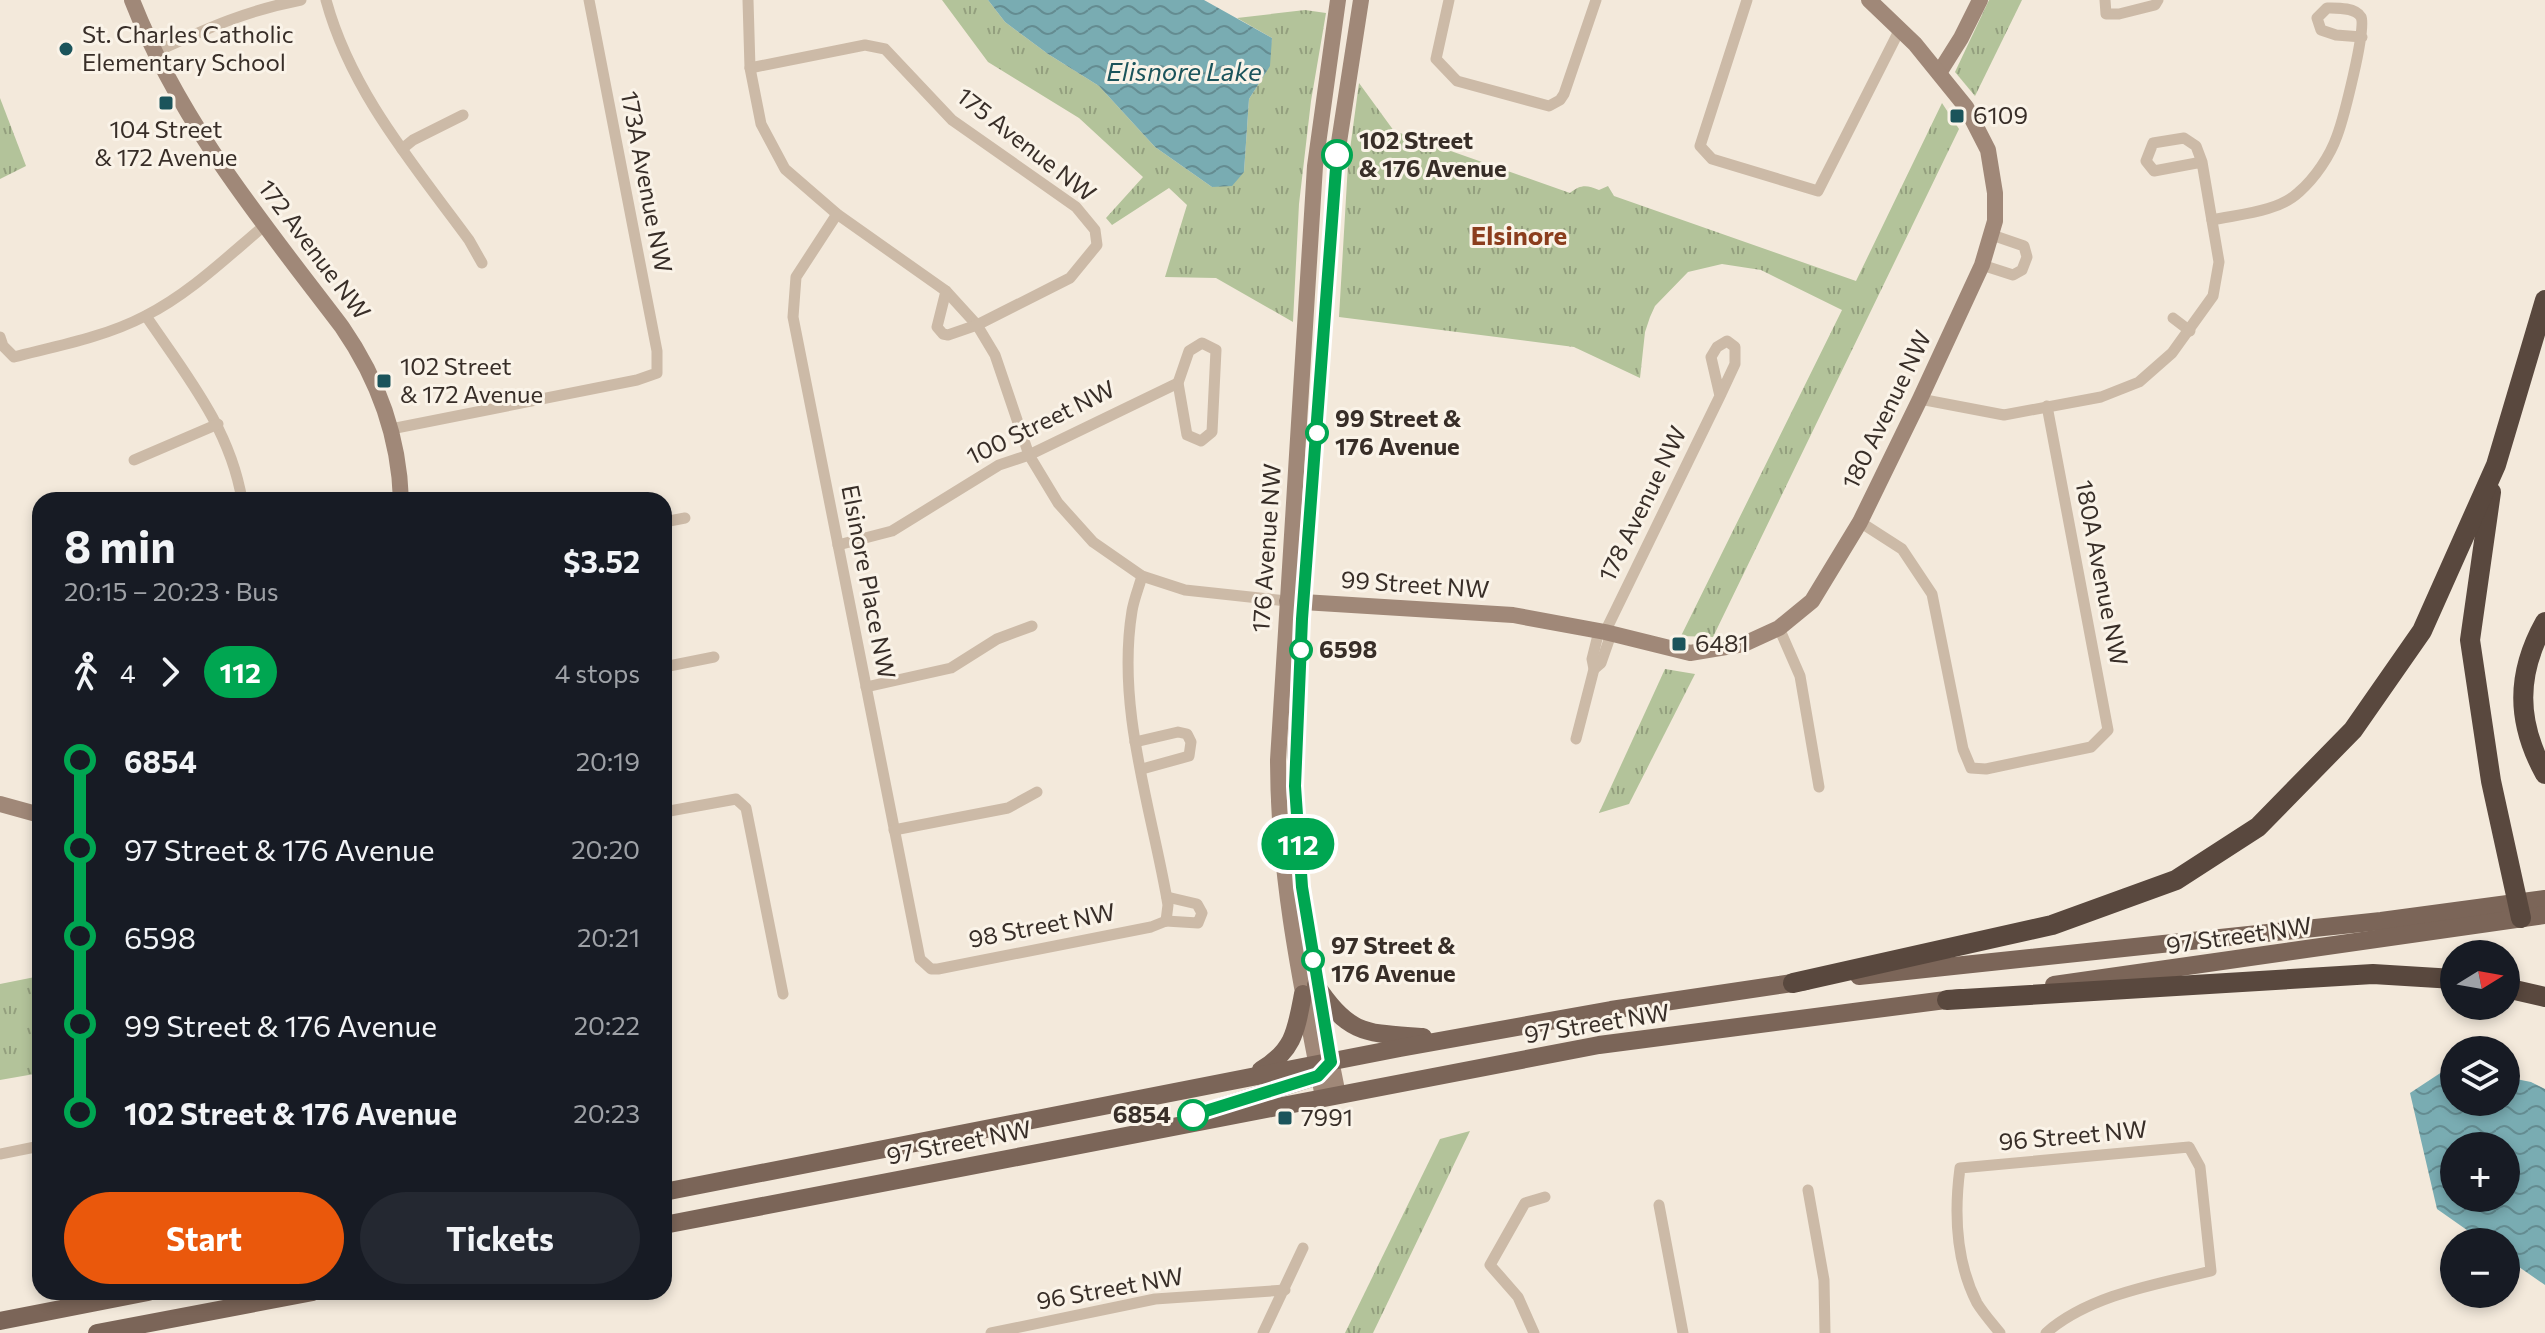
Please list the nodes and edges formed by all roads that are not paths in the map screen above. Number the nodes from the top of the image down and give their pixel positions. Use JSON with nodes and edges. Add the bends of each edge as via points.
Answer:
{"nodes":[{"id":1,"x":132,"y":0,"type":"edge"},
{"id":2,"x":301,"y":0,"type":"edge"},
{"id":3,"x":326,"y":0,"type":"edge"},
{"id":4,"x":589,"y":0,"type":"edge"},
{"id":5,"x":748,"y":0,"type":"edge"},
{"id":6,"x":1338,"y":0,"type":"edge"},
{"id":7,"x":1361,"y":0,"type":"edge"},
{"id":8,"x":1449,"y":0,"type":"edge"},
{"id":9,"x":1596,"y":0,"type":"edge"},
{"id":10,"x":1747,"y":0,"type":"edge"},
{"id":11,"x":1869,"y":0,"type":"edge"},
{"id":12,"x":1980,"y":0,"type":"edge"},
{"id":13,"x":2105,"y":0,"type":"edge"},
{"id":14,"x":2158,"y":0,"type":"edge"},
{"id":15,"x":1900,"y":29,"type":"junction"},
{"id":16,"x":2362,"y":37,"type":"dead end"},
{"id":17,"x":153,"y":53,"type":"junction"},
{"id":18,"x":750,"y":68,"type":"junction"},
{"id":19,"x":1939,"y":73,"type":"junction"},
{"id":20,"x":463,"y":115,"type":"dead end"},
{"id":21,"x":402,"y":149,"type":"junction"},
{"id":22,"x":2202,"y":162,"type":"junction"},
{"id":23,"x":837,"y":214,"type":"junction"},
{"id":24,"x":2212,"y":220,"type":"junction"},
{"id":25,"x":265,"y":225,"type":"junction"},
{"id":26,"x":1992,"y":235,"type":"junction"},
{"id":27,"x":482,"y":263,"type":"dead end"},
{"id":28,"x":1982,"y":265,"type":"junction"},
{"id":29,"x":946,"y":291,"type":"junction"},
{"id":30,"x":2545,"y":300,"type":"edge"},
{"id":31,"x":146,"y":316,"type":"junction"},
{"id":32,"x":2173,"y":318,"type":"dead end"},
{"id":33,"x":977,"y":325,"type":"junction"},
{"id":34,"x":2190,"y":331,"type":"junction"},
{"id":35,"x":0,"y":337,"type":"edge"},
{"id":36,"x":1178,"y":383,"type":"junction"},
{"id":37,"x":1720,"y":396,"type":"dead end"},
{"id":38,"x":1920,"y":399,"type":"junction"},
{"id":39,"x":2047,"y":406,"type":"junction"},
{"id":40,"x":218,"y":424,"type":"junction"},
{"id":41,"x":391,"y":429,"type":"junction"},
{"id":42,"x":1029,"y":455,"type":"junction"},
{"id":43,"x":134,"y":460,"type":"dead end"},
{"id":44,"x":2496,"y":465,"type":"junction"},
{"id":45,"x":240,"y":492,"type":"edge"},
{"id":46,"x":401,"y":492,"type":"edge"},
{"id":47,"x":685,"y":518,"type":"dead end"},
{"id":48,"x":672,"y":520,"type":"edge"},
{"id":49,"x":1860,"y":522,"type":"junction"},
{"id":50,"x":838,"y":545,"type":"junction"},
{"id":51,"x":1142,"y":576,"type":"junction"},
{"id":52,"x":1295,"y":601,"type":"junction"},
{"id":53,"x":2545,"y":622,"type":"edge"},
{"id":54,"x":1032,"y":626,"type":"dead end"},
{"id":55,"x":1779,"y":628,"type":"junction"},
{"id":56,"x":1605,"y":632,"type":"junction"},
{"id":57,"x":714,"y":657,"type":"dead end"},
{"id":58,"x":672,"y":665,"type":"edge"},
{"id":59,"x":866,"y":687,"type":"junction"},
{"id":60,"x":1576,"y":739,"type":"dead end"},
{"id":61,"x":1135,"y":742,"type":"junction"},
{"id":62,"x":1142,"y":769,"type":"junction"},
{"id":63,"x":1986,"y":769,"type":"joint"},
{"id":64,"x":2545,"y":774,"type":"edge"},
{"id":65,"x":1819,"y":787,"type":"dead end"},
{"id":66,"x":1037,"y":792,"type":"dead end"},
{"id":67,"x":0,"y":804,"type":"edge"},
{"id":68,"x":672,"y":811,"type":"edge"},
{"id":69,"x":32,"y":813,"type":"edge"},
{"id":70,"x":894,"y":830,"type":"junction"},
{"id":71,"x":1167,"y":897,"type":"junction"},
{"id":72,"x":2545,"y":899,"type":"edge"},
{"id":73,"x":2520,"y":910,"type":"junction"},
{"id":74,"x":2545,"y":915,"type":"edge"},
{"id":75,"x":1166,"y":921,"type":"junction"},
{"id":76,"x":926,"y":966,"type":"joint"},
{"id":77,"x":2440,"y":978,"type":"edge"},
{"id":78,"x":1793,"y":983,"type":"junction"},
{"id":79,"x":1310,"y":990,"type":"junction"},
{"id":80,"x":2520,"y":991,"type":"edge"},
{"id":81,"x":783,"y":994,"type":"dead end"},
{"id":82,"x":2545,"y":997,"type":"edge"},
{"id":83,"x":1947,"y":1000,"type":"junction"},
{"id":84,"x":1450,"y":1039,"type":"junction"},
{"id":85,"x":1322,"y":1067,"type":"junction"},
{"id":86,"x":1252,"y":1076,"type":"junction"},
{"id":87,"x":1330,"y":1096,"type":"junction"},
{"id":88,"x":1133,"y":1134,"type":"junction"},
{"id":89,"x":32,"y":1148,"type":"edge"},
{"id":90,"x":0,"y":1154,"type":"edge"},
{"id":91,"x":672,"y":1190,"type":"edge"},
{"id":92,"x":1808,"y":1190,"type":"dead end"},
{"id":93,"x":1545,"y":1197,"type":"dead end"},
{"id":94,"x":1659,"y":1205,"type":"dead end"},
{"id":95,"x":672,"y":1223,"type":"edge"},
{"id":96,"x":1303,"y":1248,"type":"dead end"},
{"id":97,"x":1285,"y":1290,"type":"junction"},
{"id":98,"x":107,"y":1300,"type":"edge"},
{"id":99,"x":271,"y":1300,"type":"edge"},
{"id":100,"x":0,"y":1321,"type":"edge"},
{"id":101,"x":97,"y":1333,"type":"edge"},
{"id":102,"x":991,"y":1333,"type":"edge"},
{"id":103,"x":1263,"y":1333,"type":"edge"},
{"id":104,"x":1534,"y":1333,"type":"edge"},
{"id":105,"x":1683,"y":1333,"type":"edge"},
{"id":106,"x":1825,"y":1333,"type":"edge"},
{"id":107,"x":2000,"y":1333,"type":"edge"},
{"id":108,"x":2046,"y":1333,"type":"edge"}],
"edges":[{"from":1,"to":17,"type":"street","name":"172 Avenue NW"},
{"from":2,"to":17,"type":"street","via":[[230,18]]},
{"from":3,"to":21,"type":"street","via":[[353,72]]},
{"from":4,"to":41,"type":"street","name":"173A Avenue NW","via":[[657,373]]},
{"from":5,"to":18,"type":"street","name":"99 Street NW"},
{"from":6,"to":52,"type":"street","name":"176 Avenue NW","via":[[1315,166],[1294,523]]},
{"from":7,"to":52,"type":"street","name":"176 Avenue NW","via":[[1337,155]]},
{"from":8,"to":9,"type":"street","via":[[1436,59],[1457,81],[1554,105],[1564,94]]},
{"from":10,"to":15,"type":"street","via":[[1700,146],[1712,159],[1818,191]]},
{"from":11,"to":15,"type":"street","name":"180 Avenue NW"},
{"from":12,"to":19,"type":"street"},
{"from":13,"to":14,"type":"street","via":[[2106,14],[2155,5]]},
{"from":15,"to":19,"type":"street","name":"180 Avenue NW"},
{"from":16,"to":24,"type":"street","via":[[2337,137],[2306,185],[2276,205]]},
{"from":17,"to":25,"type":"street","name":"172 Avenue NW","via":[[193,125]]},
{"from":18,"to":23,"type":"street","name":"99 Street NW","via":[[761,124],[785,169]]},
{"from":18,"to":33,"type":"street","name":"175 Avenue NW","via":[[865,45],[885,49],[952,120],[1076,207],[1095,230],[1097,245],[1070,278]]},
{"from":19,"to":26,"type":"street","name":"180 Avenue NW","via":[[1966,107],[1988,150],[1995,193]]},
{"from":20,"to":21,"type":"street"},
{"from":21,"to":27,"type":"street"},
{"from":22,"to":22,"type":"street","via":[[2196,146],[2184,138],[2153,143],[2146,161],[2154,171]]},
{"from":22,"to":24,"type":"street"},
{"from":23,"to":29,"type":"street","name":"99 Street NW"},
{"from":23,"to":50,"type":"street","name":"Elsinore Place NW","via":[[796,277],[793,317]]},
{"from":24,"to":34,"type":"street","via":[[2219,262],[2213,296]]},
{"from":25,"to":31,"type":"street","via":[[205,276]]},
{"from":25,"to":41,"type":"street","name":"172 Avenue NW","via":[[353,343],[380,394]]},
{"from":26,"to":28,"type":"street","name":"180 Avenue NW"},
{"from":26,"to":28,"type":"street","via":[[2024,246],[2027,257],[2022,270],[2013,275]]},
{"from":28,"to":38,"type":"street","name":"180 Avenue NW"},
{"from":29,"to":33,"type":"street","name":"99 Street NW"},
{"from":29,"to":33,"type":"street","via":[[938,331],[948,335]]},
{"from":30,"to":44,"type":"highway"},
{"from":31,"to":35,"type":"street","via":[[14,357]]},
{"from":31,"to":40,"type":"street"},
{"from":32,"to":34,"type":"street"},
{"from":33,"to":42,"type":"street","name":"99 Street NW","via":[[995,355]]},
{"from":34,"to":39,"type":"street","via":[[2139,382],[2101,397]]},
{"from":36,"to":36,"type":"street","via":[[1187,435],[1201,441],[1212,432],[1216,350],[1202,343],[1189,351]]},
{"from":36,"to":42,"type":"street","name":"100 Street NW"},
{"from":37,"to":56,"type":"street","name":"178 Avenue NW"},
{"from":38,"to":39,"type":"street","via":[[2004,415]]},
{"from":38,"to":49,"type":"street","name":"180 Avenue NW"},
{"from":39,"to":63,"type":"street","name":"180A Avenue NW","via":[[2108,730],[2091,747]]},
{"from":40,"to":43,"type":"street"},
{"from":40,"to":45,"type":"street"},
{"from":41,"to":46,"type":"street","name":"172 Avenue NW"},
{"from":42,"to":50,"type":"street","name":"100 Street NW","via":[[999,465],[892,531]]},
{"from":42,"to":51,"type":"street","name":"99 Street NW","via":[[1058,503],[1093,542]]},
{"from":44,"to":73,"type":"highway","via":[[2470,640],[2491,781]]},
{"from":44,"to":78,"type":"highway","via":[[2422,631],[2353,730],[2258,827],[2176,880],[2052,925]]},
{"from":47,"to":48,"type":"street"},
{"from":49,"to":55,"type":"street","name":"99 Street NW","via":[[1812,601]]},
{"from":49,"to":63,"type":"street","name":"180 Avenue NW","via":[[1902,549],[1932,594],[1963,749],[1971,768]]},
{"from":50,"to":59,"type":"street","name":"Elsinore Place NW"},
{"from":51,"to":52,"type":"street","name":"99 Street NW","via":[[1185,590]]},
{"from":51,"to":61,"type":"street","via":[[1132,611],[1128,665]]},
{"from":52,"to":56,"type":"street","name":"99 Street NW","via":[[1513,615]]},
{"from":52,"to":79,"type":"street","name":"176 Avenue NW","via":[[1296,814]]},
{"from":53,"to":64,"type":"highway","via":[[2530,655],[2522,699],[2526,729]]},
{"from":54,"to":59,"type":"street","via":[[997,639],[951,668]]},
{"from":55,"to":56,"type":"street","name":"99 Street NW","via":[[1744,644],[1690,653]]},
{"from":55,"to":65,"type":"street","via":[[1800,676]]},
{"from":56,"to":60,"type":"street","via":[[1609,640],[1594,669]]},
{"from":57,"to":58,"type":"street"},
{"from":59,"to":70,"type":"street","name":"Elsinore Place NW"},
{"from":61,"to":62,"type":"street"},
{"from":61,"to":62,"type":"street","via":[[1178,732],[1191,742],[1189,756]]},
{"from":62,"to":71,"type":"street"},
{"from":66,"to":70,"type":"street","via":[[1008,808]]},
{"from":67,"to":69,"type":"street"},
{"from":68,"to":81,"type":"street","via":[[736,799],[746,808]]},
{"from":70,"to":76,"type":"street","name":"Elsinore Place NW","via":[[917,948]]},
{"from":71,"to":75,"type":"street"},
{"from":71,"to":75,"type":"street","via":[[1197,904],[1202,913],[1198,923]]},
{"from":72,"to":73,"type":"main road","name":"97 Street NW"},
{"from":73,"to":74,"type":"main road","name":"97 Street NW"},
{"from":73,"to":78,"type":"main road","name":"97 Street NW"},
{"from":73,"to":83,"type":"main road","name":"97 Street NW","via":[[2303,952]]},
{"from":75,"to":76,"type":"street","name":"98 Street NW","via":[[938,969]]},
{"from":77,"to":83,"type":"highway","via":[[2373,974]]},
{"from":78,"to":84,"type":"main road","name":"97 Street NW"},
{"from":79,"to":84,"type":"main road","via":[[1343,1020],[1370,1033]]},
{"from":79,"to":85,"type":"street","name":"176 Avenue NW"},
{"from":79,"to":86,"type":"main road","via":[[1291,1043],[1276,1061]]},
{"from":80,"to":82,"type":"highway"},
{"from":83,"to":87,"type":"main road","name":"97 Street NW","via":[[1599,1045]]},
{"from":84,"to":85,"type":"main road","name":"97 Street NW"},
{"from":85,"to":86,"type":"main road","name":"97 Street NW"},
{"from":85,"to":87,"type":"street","name":"176 Avenue NW"},
{"from":85,"to":88,"type":"main road"},
{"from":86,"to":91,"type":"main road","name":"97 Street NW"},
{"from":87,"to":88,"type":"main road","name":"97 Street NW"},
{"from":88,"to":95,"type":"main road","name":"97 Street NW"},
{"from":89,"to":90,"type":"street"},
{"from":92,"to":106,"type":"street","via":[[1824,1280]]},
{"from":93,"to":104,"type":"street","via":[[1525,1203],[1490,1265],[1518,1297]]},
{"from":94,"to":105,"type":"street"},
{"from":96,"to":97,"type":"street"},
{"from":97,"to":102,"type":"street","name":"96 Street NW","via":[[1155,1299]]},
{"from":97,"to":103,"type":"street"},
{"from":98,"to":100,"type":"main road"},
{"from":99,"to":101,"type":"main road"},
{"from":107,"to":108,"type":"street","name":"96 Street NW","via":[[1978,1304],[1963,1270],[1956,1201],[1960,1168],[2189,1147],[2200,1167],[2211,1271],[2121,1292]]}]}
